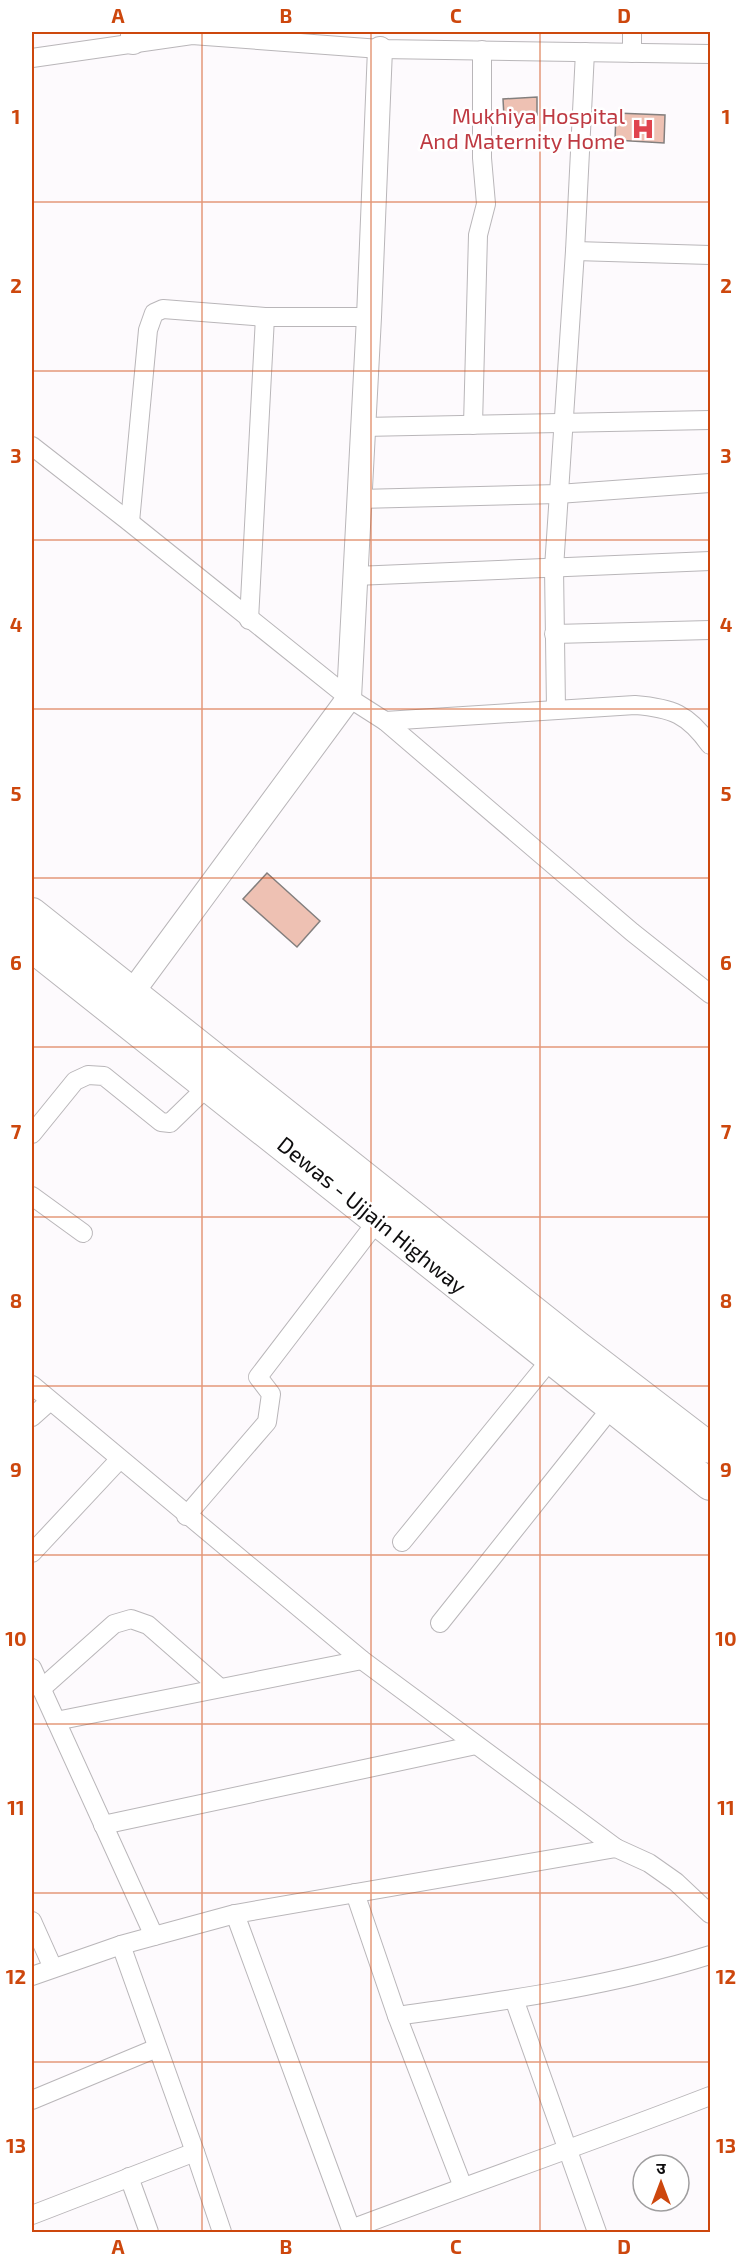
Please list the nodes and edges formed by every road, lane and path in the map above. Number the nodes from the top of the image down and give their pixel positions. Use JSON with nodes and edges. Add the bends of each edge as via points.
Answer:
{"nodes":[{"id":1,"x":632,"y":32,"type":"edge"},
{"id":2,"x":133,"y":37,"type":"edge"},
{"id":3,"x":380,"y":49,"type":"junction"},
{"id":4,"x":482,"y":50,"type":"junction"},
{"id":5,"x":585,"y":52,"type":"junction"},
{"id":6,"x":632,"y":53,"type":"junction"},
{"id":7,"x":711,"y":54,"type":"edge"},
{"id":8,"x":32,"y":58,"type":"edge"},
{"id":9,"x":575,"y":251,"type":"junction"},
{"id":10,"x":711,"y":255,"type":"edge"},
{"id":11,"x":265,"y":317,"type":"junction"},
{"id":12,"x":369,"y":317,"type":"junction"},
{"id":13,"x":711,"y":420,"type":"edge"},
{"id":14,"x":562,"y":423,"type":"junction"},
{"id":15,"x":473,"y":425,"type":"junction"},
{"id":16,"x":363,"y":427,"type":"junction"},
{"id":17,"x":32,"y":446,"type":"edge"},
{"id":18,"x":711,"y":483,"type":"edge"},
{"id":19,"x":558,"y":494,"type":"junction"},
{"id":20,"x":359,"y":499,"type":"junction"},
{"id":21,"x":129,"y":522,"type":"junction"},
{"id":22,"x":711,"y":561,"type":"edge"},
{"id":23,"x":554,"y":568,"type":"junction"},
{"id":24,"x":355,"y":576,"type":"junction"},
{"id":25,"x":249,"y":620,"type":"junction"},
{"id":26,"x":711,"y":630,"type":"edge"},
{"id":27,"x":554,"y":634,"type":"junction"},
{"id":28,"x":349,"y":698,"type":"junction"},
{"id":29,"x":556,"y":709,"type":"junction"},
{"id":30,"x":384,"y":721,"type":"junction"},
{"id":31,"x":711,"y":745,"type":"edge"},
{"id":32,"x":32,"y":913,"type":"edge"},
{"id":33,"x":32,"y":947,"type":"edge"},
{"id":34,"x":711,"y":994,"type":"edge"},
{"id":35,"x":124,"y":1003,"type":"junction"},
{"id":36,"x":208,"y":1086,"type":"junction"},
{"id":37,"x":32,"y":1134,"type":"edge"},
{"id":38,"x":32,"y":1196,"type":"edge"},
{"id":39,"x":378,"y":1220,"type":"junction"},
{"id":40,"x":83,"y":1233,"type":"dead end"},
{"id":41,"x":551,"y":1359,"type":"junction"},
{"id":42,"x":32,"y":1385,"type":"edge"},
{"id":43,"x":50,"y":1401,"type":"junction"},
{"id":44,"x":612,"y":1407,"type":"junction"},
{"id":45,"x":32,"y":1417,"type":"edge"},
{"id":46,"x":711,"y":1448,"type":"edge"},
{"id":47,"x":119,"y":1460,"type":"junction"},
{"id":48,"x":711,"y":1485,"type":"edge"},
{"id":49,"x":186,"y":1516,"type":"junction"},
{"id":50,"x":402,"y":1542,"type":"dead end"},
{"id":51,"x":32,"y":1553,"type":"edge"},
{"id":52,"x":440,"y":1623,"type":"dead end"},
{"id":53,"x":362,"y":1660,"type":"junction"},
{"id":54,"x":32,"y":1668,"type":"edge"},
{"id":55,"x":220,"y":1688,"type":"junction"},
{"id":56,"x":41,"y":1689,"type":"junction"},
{"id":57,"x":56,"y":1721,"type":"junction"},
{"id":58,"x":476,"y":1745,"type":"junction"},
{"id":59,"x":103,"y":1825,"type":"junction"},
{"id":60,"x":616,"y":1848,"type":"junction"},
{"id":61,"x":355,"y":1893,"type":"junction"},
{"id":62,"x":235,"y":1914,"type":"junction"},
{"id":63,"x":711,"y":1914,"type":"edge"},
{"id":64,"x":32,"y":1921,"type":"edge"},
{"id":65,"x":154,"y":1936,"type":"junction"},
{"id":66,"x":121,"y":1945,"type":"junction"},
{"id":67,"x":711,"y":1955,"type":"edge"},
{"id":68,"x":53,"y":1968,"type":"junction"},
{"id":69,"x":32,"y":1976,"type":"edge"},
{"id":70,"x":514,"y":1999,"type":"junction"},
{"id":71,"x":397,"y":2016,"type":"junction"},
{"id":72,"x":157,"y":2048,"type":"junction"},
{"id":73,"x":711,"y":2096,"type":"edge"},
{"id":74,"x":32,"y":2100,"type":"edge"},
{"id":75,"x":568,"y":2151,"type":"junction"},
{"id":76,"x":195,"y":2152,"type":"junction"},
{"id":77,"x":129,"y":2177,"type":"junction"},
{"id":78,"x":463,"y":2187,"type":"junction"},
{"id":79,"x":32,"y":2215,"type":"edge"},
{"id":80,"x":351,"y":2231,"type":"edge"},
{"id":81,"x":149,"y":2232,"type":"edge"},
{"id":82,"x":222,"y":2232,"type":"edge"},
{"id":83,"x":597,"y":2232,"type":"edge"}],
"edges":[{"from":1,"to":6,"type":"street"},
{"from":2,"to":3,"type":"street","via":[[192,35]]},
{"from":2,"to":8,"type":"street"},
{"from":3,"to":4,"type":"street"},
{"from":3,"to":12,"type":"street"},
{"from":4,"to":5,"type":"street"},
{"from":4,"to":15,"type":"street","via":[[486,204],[478,235]]},
{"from":5,"to":6,"type":"street"},
{"from":5,"to":9,"type":"street"},
{"from":6,"to":7,"type":"street"},
{"from":9,"to":10,"type":"street"},
{"from":9,"to":14,"type":"street"},
{"from":11,"to":12,"type":"street"},
{"from":11,"to":21,"type":"street","via":[[163,309],[154,313],[148,330]]},
{"from":11,"to":25,"type":"street"},
{"from":12,"to":16,"type":"street"},
{"from":13,"to":14,"type":"street"},
{"from":14,"to":15,"type":"street"},
{"from":14,"to":19,"type":"street"},
{"from":15,"to":16,"type":"street"},
{"from":16,"to":20,"type":"street"},
{"from":17,"to":21,"type":"street"},
{"from":18,"to":19,"type":"street"},
{"from":19,"to":20,"type":"street"},
{"from":19,"to":23,"type":"street"},
{"from":20,"to":24,"type":"street"},
{"from":21,"to":25,"type":"street"},
{"from":22,"to":23,"type":"street"},
{"from":23,"to":24,"type":"street"},
{"from":23,"to":27,"type":"street"},
{"from":24,"to":28,"type":"street"},
{"from":25,"to":28,"type":"street"},
{"from":26,"to":27,"type":"street"},
{"from":27,"to":29,"type":"street"},
{"from":28,"to":30,"type":"street"},
{"from":28,"to":35,"type":"street"},
{"from":29,"to":30,"type":"street"},
{"from":29,"to":31,"type":"street","via":[[659,707],[680,714]]},
{"from":30,"to":34,"type":"street","via":[[632,932]]},
{"from":32,"to":35,"type":"main road","name":"Dewas - Ujjain Highway"},
{"from":33,"to":35,"type":"main road","name":"Dewas - Ujjain Highway"},
{"from":35,"to":36,"type":"main road","name":"Dewas - Ujjain Highway"},
{"from":35,"to":46,"type":"main road","name":"Dewas - Ujjain Highway"},
{"from":36,"to":37,"type":"street","via":[[170,1123],[161,1122],[104,1076],[88,1075],[75,1081]]},
{"from":36,"to":39,"type":"main road","name":"Dewas - Ujjain Highway"},
{"from":38,"to":40,"type":"street"},
{"from":39,"to":41,"type":"main road","name":"Dewas - Ujjain Highway"},
{"from":39,"to":49,"type":"street","via":[[258,1377],[271,1394],[267,1422]]},
{"from":41,"to":44,"type":"main road","name":"Dewas - Ujjain Highway"},
{"from":41,"to":50,"type":"street"},
{"from":42,"to":43,"type":"street"},
{"from":43,"to":45,"type":"street"},
{"from":43,"to":47,"type":"street"},
{"from":44,"to":48,"type":"main road","name":"Dewas - Ujjain Highway"},
{"from":44,"to":52,"type":"street"},
{"from":47,"to":49,"type":"street"},
{"from":47,"to":51,"type":"street"},
{"from":49,"to":53,"type":"street"},
{"from":53,"to":55,"type":"street"},
{"from":53,"to":58,"type":"street"},
{"from":54,"to":56,"type":"street"},
{"from":55,"to":56,"type":"street","via":[[148,1625],[131,1619],[114,1624]]},
{"from":55,"to":57,"type":"street"},
{"from":56,"to":57,"type":"street"},
{"from":57,"to":59,"type":"street"},
{"from":58,"to":59,"type":"street"},
{"from":58,"to":60,"type":"street"},
{"from":59,"to":65,"type":"street"},
{"from":60,"to":61,"type":"street"},
{"from":60,"to":63,"type":"street","via":[[649,1863]]},
{"from":61,"to":62,"type":"street"},
{"from":61,"to":71,"type":"street"},
{"from":62,"to":65,"type":"street"},
{"from":62,"to":80,"type":"street"},
{"from":64,"to":68,"type":"street"},
{"from":65,"to":66,"type":"street"},
{"from":66,"to":68,"type":"street"},
{"from":66,"to":72,"type":"street"},
{"from":67,"to":70,"type":"street","via":[[648,1974]]},
{"from":68,"to":69,"type":"street"},
{"from":70,"to":71,"type":"street"},
{"from":70,"to":75,"type":"street"},
{"from":71,"to":78,"type":"street"},
{"from":72,"to":74,"type":"street"},
{"from":72,"to":76,"type":"street"},
{"from":73,"to":75,"type":"street"},
{"from":75,"to":78,"type":"street"},
{"from":75,"to":83,"type":"street"},
{"from":76,"to":77,"type":"street"},
{"from":76,"to":82,"type":"street"},
{"from":77,"to":79,"type":"street"},
{"from":77,"to":81,"type":"street"},
{"from":78,"to":80,"type":"street"}]}
